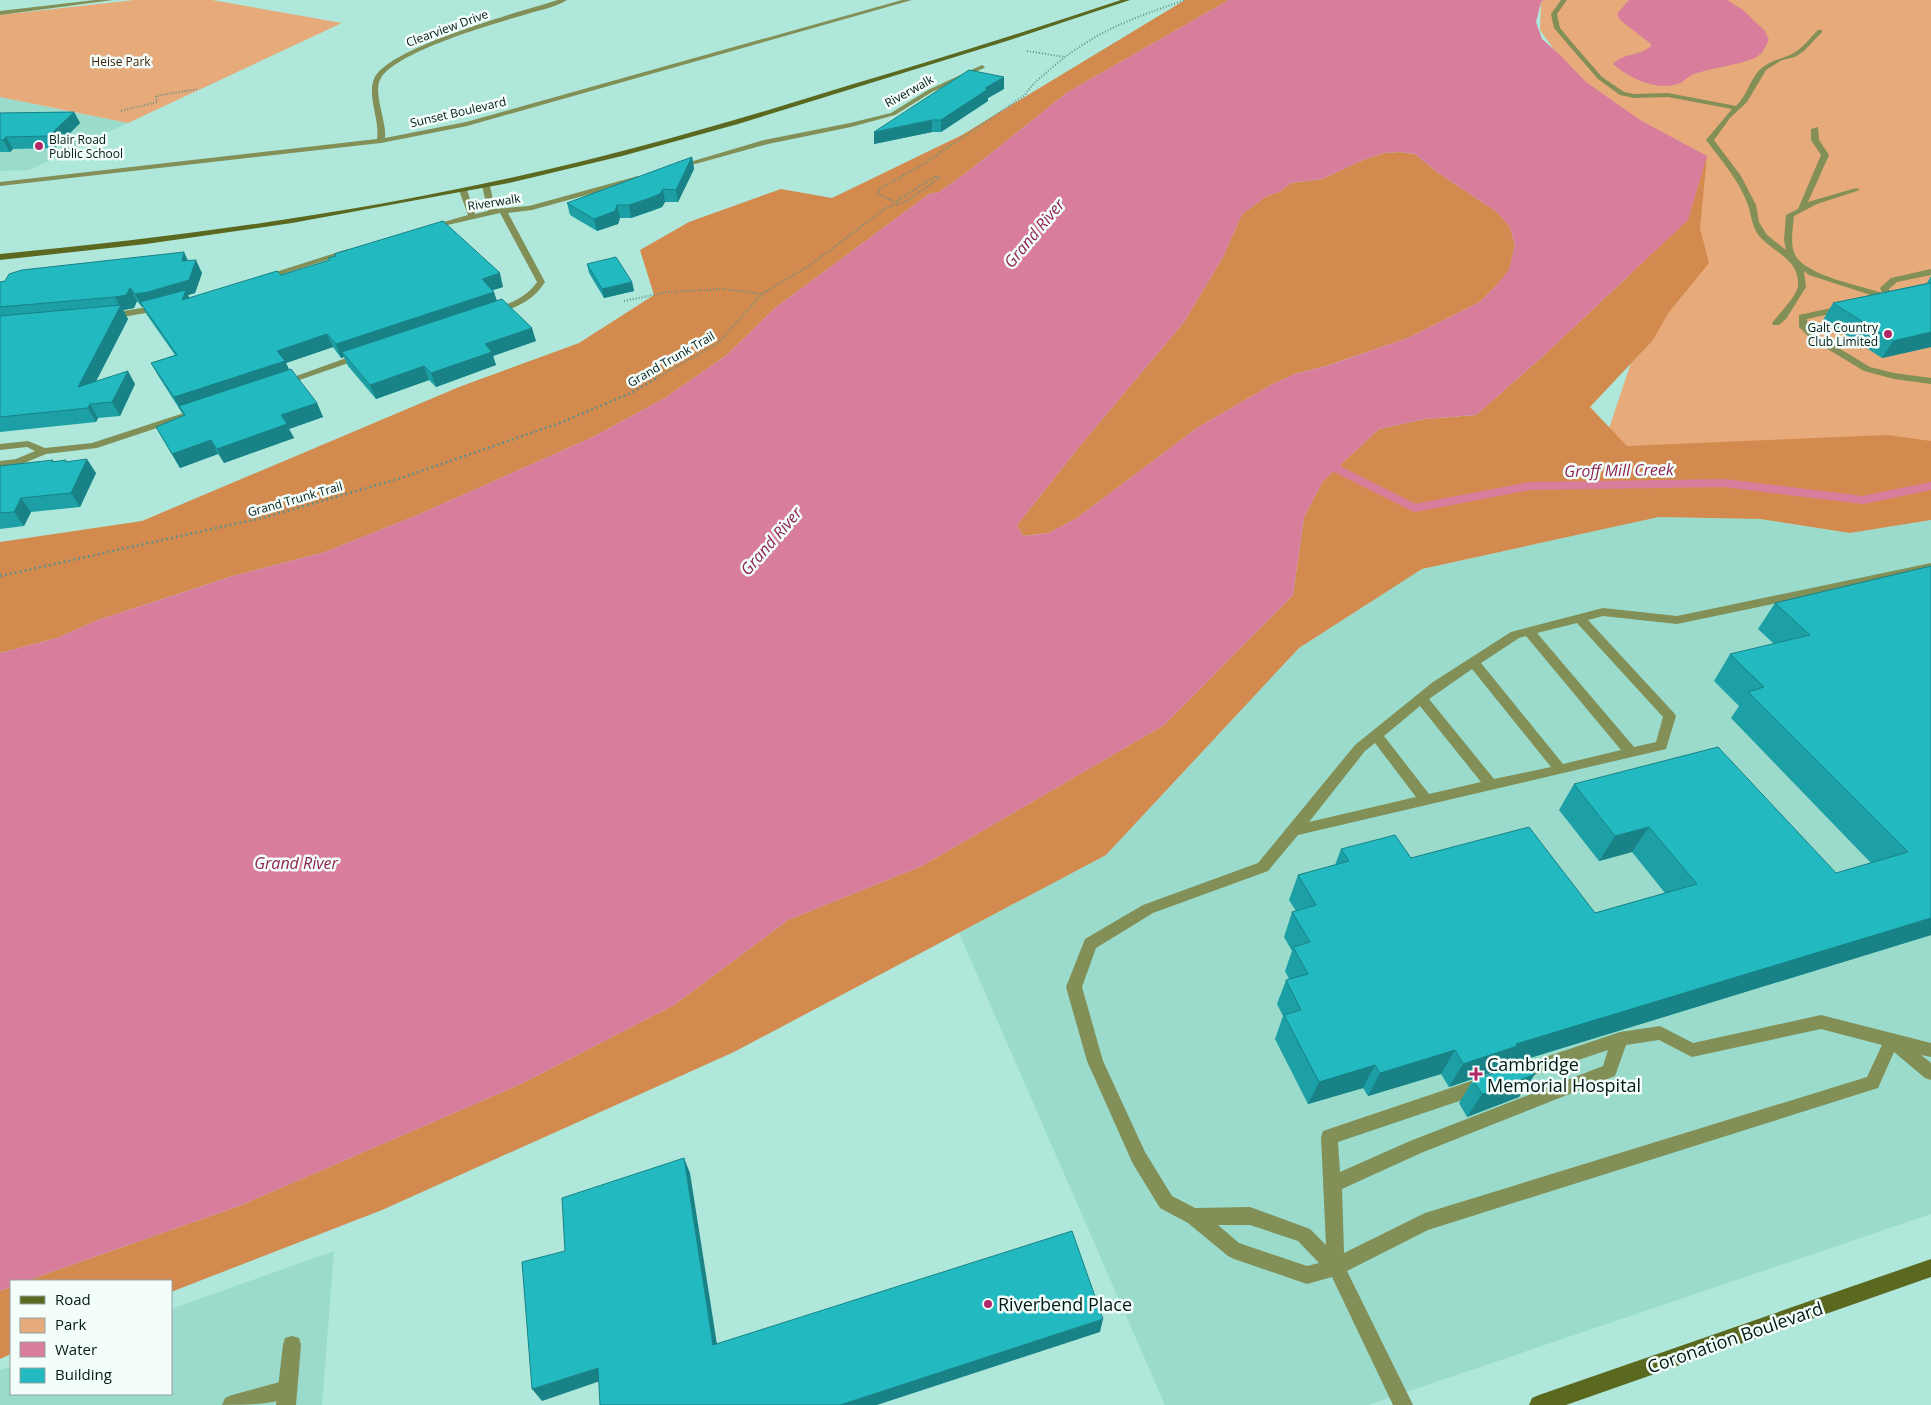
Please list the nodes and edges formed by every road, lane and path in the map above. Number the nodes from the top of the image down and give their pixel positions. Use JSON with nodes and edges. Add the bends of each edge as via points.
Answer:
{"nodes":[{"id":1,"x":110,"y":0,"type":"edge"},
{"id":2,"x":564,"y":0,"type":"edge"},
{"id":3,"x":909,"y":0,"type":"edge"},
{"id":4,"x":1127,"y":0,"type":"edge"},
{"id":5,"x":1185,"y":0,"type":"edge"},
{"id":6,"x":1564,"y":0,"type":"edge"},
{"id":7,"x":83,"y":2,"type":"edge"},
{"id":8,"x":0,"y":13,"type":"edge"},
{"id":9,"x":1820,"y":31,"type":"dead end"},
{"id":10,"x":1028,"y":51,"type":"dead end"},
{"id":11,"x":1065,"y":57,"type":"junction"},
{"id":12,"x":982,"y":67,"type":"dead end"},
{"id":13,"x":198,"y":89,"type":"dead end"},
{"id":14,"x":1737,"y":108,"type":"junction"},
{"id":15,"x":121,"y":111,"type":"dead end"},
{"id":16,"x":1815,"y":130,"type":"dead end"},
{"id":17,"x":381,"y":141,"type":"junction"},
{"id":18,"x":672,"y":169,"type":"edge"},
{"id":19,"x":643,"y":177,"type":"edge"},
{"id":20,"x":0,"y":184,"type":"edge"},
{"id":21,"x":486,"y":186,"type":"junction"},
{"id":22,"x":463,"y":190,"type":"junction"},
{"id":23,"x":1856,"y":190,"type":"dead end"},
{"id":24,"x":1801,"y":210,"type":"junction"},
{"id":25,"x":503,"y":211,"type":"junction"},
{"id":26,"x":492,"y":212,"type":"junction"},
{"id":27,"x":472,"y":216,"type":"junction"},
{"id":28,"x":426,"y":228,"type":"edge"},
{"id":29,"x":361,"y":248,"type":"edge"},
{"id":30,"x":0,"y":257,"type":"edge"},
{"id":31,"x":1795,"y":261,"type":"junction"},
{"id":32,"x":1931,"y":272,"type":"edge"},
{"id":33,"x":258,"y":279,"type":"edge"},
{"id":34,"x":762,"y":294,"type":"junction"},
{"id":35,"x":1889,"y":298,"type":"junction"},
{"id":36,"x":624,"y":301,"type":"dead end"},
{"id":37,"x":1870,"y":302,"type":"edge"},
{"id":38,"x":174,"y":304,"type":"edge"},
{"id":39,"x":1850,"y":306,"type":"edge"},
{"id":40,"x":482,"y":316,"type":"edge"},
{"id":41,"x":103,"y":317,"type":"edge"},
{"id":42,"x":1776,"y":323,"type":"dead end"},
{"id":43,"x":368,"y":354,"type":"edge"},
{"id":44,"x":1931,"y":381,"type":"edge"},
{"id":45,"x":273,"y":386,"type":"edge"},
{"id":46,"x":207,"y":408,"type":"edge"},
{"id":47,"x":0,"y":447,"type":"edge"},
{"id":48,"x":44,"y":451,"type":"junction"},
{"id":49,"x":0,"y":464,"type":"edge"},
{"id":50,"x":1931,"y":567,"type":"edge"},
{"id":51,"x":0,"y":576,"type":"edge"},
{"id":52,"x":1579,"y":618,"type":"junction"},
{"id":53,"x":1528,"y":631,"type":"junction"},
{"id":54,"x":1473,"y":662,"type":"junction"},
{"id":55,"x":1421,"y":698,"type":"junction"},
{"id":56,"x":1376,"y":735,"type":"junction"},
{"id":57,"x":1631,"y":753,"type":"junction"},
{"id":58,"x":1560,"y":769,"type":"junction"},
{"id":59,"x":1491,"y":786,"type":"junction"},
{"id":60,"x":1426,"y":800,"type":"junction"},
{"id":61,"x":1294,"y":831,"type":"junction"},
{"id":62,"x":1620,"y":1039,"type":"junction"},
{"id":63,"x":1892,"y":1040,"type":"junction"},
{"id":64,"x":1931,"y":1050,"type":"edge"},
{"id":65,"x":1931,"y":1073,"type":"edge"},
{"id":66,"x":1333,"y":1184,"type":"junction"},
{"id":67,"x":1194,"y":1217,"type":"junction"},
{"id":68,"x":1336,"y":1267,"type":"junction"},
{"id":69,"x":1931,"y":1268,"type":"edge"},
{"id":70,"x":292,"y":1345,"type":"dead end"},
{"id":71,"x":287,"y":1397,"type":"edge"},
{"id":72,"x":232,"y":1405,"type":"edge"},
{"id":73,"x":1403,"y":1405,"type":"edge"},
{"id":74,"x":1540,"y":1405,"type":"edge"}],
"edges":[{"from":1,"to":7,"type":"street"},
{"from":2,"to":17,"type":"street","name":"Clearview Drive","via":[[433,44],[396,60],[378,78],[375,98],[382,126]]},
{"from":3,"to":17,"type":"street","name":"Sunset Boulevard","via":[[467,124]]},
{"from":4,"to":21,"type":"main road","via":[[726,126]]},
{"from":5,"to":11,"type":"path","name":"Grand Trunk Trail","via":[[1114,25]]},
{"from":6,"to":14,"type":"street","via":[[1554,14],[1557,28],[1612,89],[1634,96],[1668,95]]},
{"from":7,"to":8,"type":"street"},
{"from":9,"to":14,"type":"street","via":[[1802,50],[1764,69],[1745,101]]},
{"from":10,"to":11,"type":"path"},
{"from":11,"to":34,"type":"path","name":"Grand Trunk Trail","via":[[1031,85],[1025,95],[879,190],[878,194],[895,202],[934,176],[940,177],[923,192],[900,205],[886,208],[817,260]]},
{"from":12,"to":18,"type":"street","name":"Riverwalk","via":[[930,91],[893,114],[851,126],[767,142]]},
{"from":13,"to":15,"type":"path","via":[[156,96],[157,102]]},
{"from":14,"to":31,"type":"street","via":[[1710,140],[1738,176],[1764,237]]},
{"from":16,"to":24,"type":"street","via":[[1815,140],[1825,155]]},
{"from":17,"to":20,"type":"street","name":"Sunset Boulevard"},
{"from":19,"to":25,"type":"street","name":"Riverwalk","via":[[529,208]]},
{"from":21,"to":22,"type":"main road"},
{"from":21,"to":26,"type":"street"},
{"from":22,"to":27,"type":"street"},
{"from":22,"to":30,"type":"main road","via":[[187,236]]},
{"from":23,"to":24,"type":"street","via":[[1814,202]]},
{"from":24,"to":31,"type":"street","via":[[1790,214],[1788,240]]},
{"from":25,"to":26,"type":"street","name":"Riverwalk"},
{"from":25,"to":40,"type":"street","via":[[541,282],[536,292],[519,303]]},
{"from":26,"to":27,"type":"street","name":"Riverwalk"},
{"from":27,"to":28,"type":"street","name":"Riverwalk"},
{"from":29,"to":33,"type":"street"},
{"from":31,"to":35,"type":"street","via":[[1812,273]]},
{"from":31,"to":42,"type":"street","via":[[1802,287]]},
{"from":32,"to":35,"type":"street","via":[[1894,280],[1884,288]]},
{"from":34,"to":36,"type":"path","via":[[722,289],[668,292]]},
{"from":34,"to":51,"type":"path","name":"Grand Trunk Trail","via":[[718,343],[632,392],[560,423],[398,478],[266,518]]},
{"from":35,"to":37,"type":"street"},
{"from":38,"to":41,"type":"street"},
{"from":39,"to":44,"type":"street","via":[[1802,317],[1804,326],[1814,337],[1867,369]]},
{"from":43,"to":45,"type":"street"},
{"from":46,"to":48,"type":"street","via":[[93,446]]},
{"from":47,"to":48,"type":"street","via":[[28,444]]},
{"from":48,"to":49,"type":"street","via":[[18,462]]},
{"from":50,"to":52,"type":"street","via":[[1677,620],[1603,612]]},
{"from":52,"to":53,"type":"street"},
{"from":52,"to":57,"type":"street","via":[[1670,716],[1661,746]]},
{"from":53,"to":54,"type":"street","via":[[1515,634]]},
{"from":53,"to":57,"type":"street"},
{"from":54,"to":55,"type":"street"},
{"from":54,"to":58,"type":"street"},
{"from":55,"to":56,"type":"street"},
{"from":55,"to":59,"type":"street"},
{"from":56,"to":60,"type":"street"},
{"from":56,"to":61,"type":"street","via":[[1360,748]]},
{"from":57,"to":58,"type":"street"},
{"from":58,"to":59,"type":"street"},
{"from":59,"to":60,"type":"street"},
{"from":60,"to":61,"type":"street"},
{"from":61,"to":67,"type":"street","via":[[1263,867],[1148,909],[1090,944],[1074,987],[1095,1061],[1139,1158],[1166,1202]]},
{"from":62,"to":63,"type":"street","via":[[1660,1033],[1692,1050],[1822,1022]]},
{"from":62,"to":66,"type":"street","via":[[1609,1072],[1416,1147]]},
{"from":62,"to":66,"type":"street","via":[[1329,1137]]},
{"from":63,"to":64,"type":"street"},
{"from":63,"to":65,"type":"street"},
{"from":63,"to":68,"type":"street","via":[[1872,1083],[1425,1222]]},
{"from":66,"to":68,"type":"street"},
{"from":67,"to":68,"type":"street","via":[[1250,1216],[1299,1233]]},
{"from":67,"to":68,"type":"street","via":[[1234,1250],[1307,1275]]},
{"from":68,"to":73,"type":"street"},
{"from":69,"to":74,"type":"main road","name":"Coronation Boulevard"},
{"from":70,"to":71,"type":"street"},
{"from":71,"to":72,"type":"street"}]}
